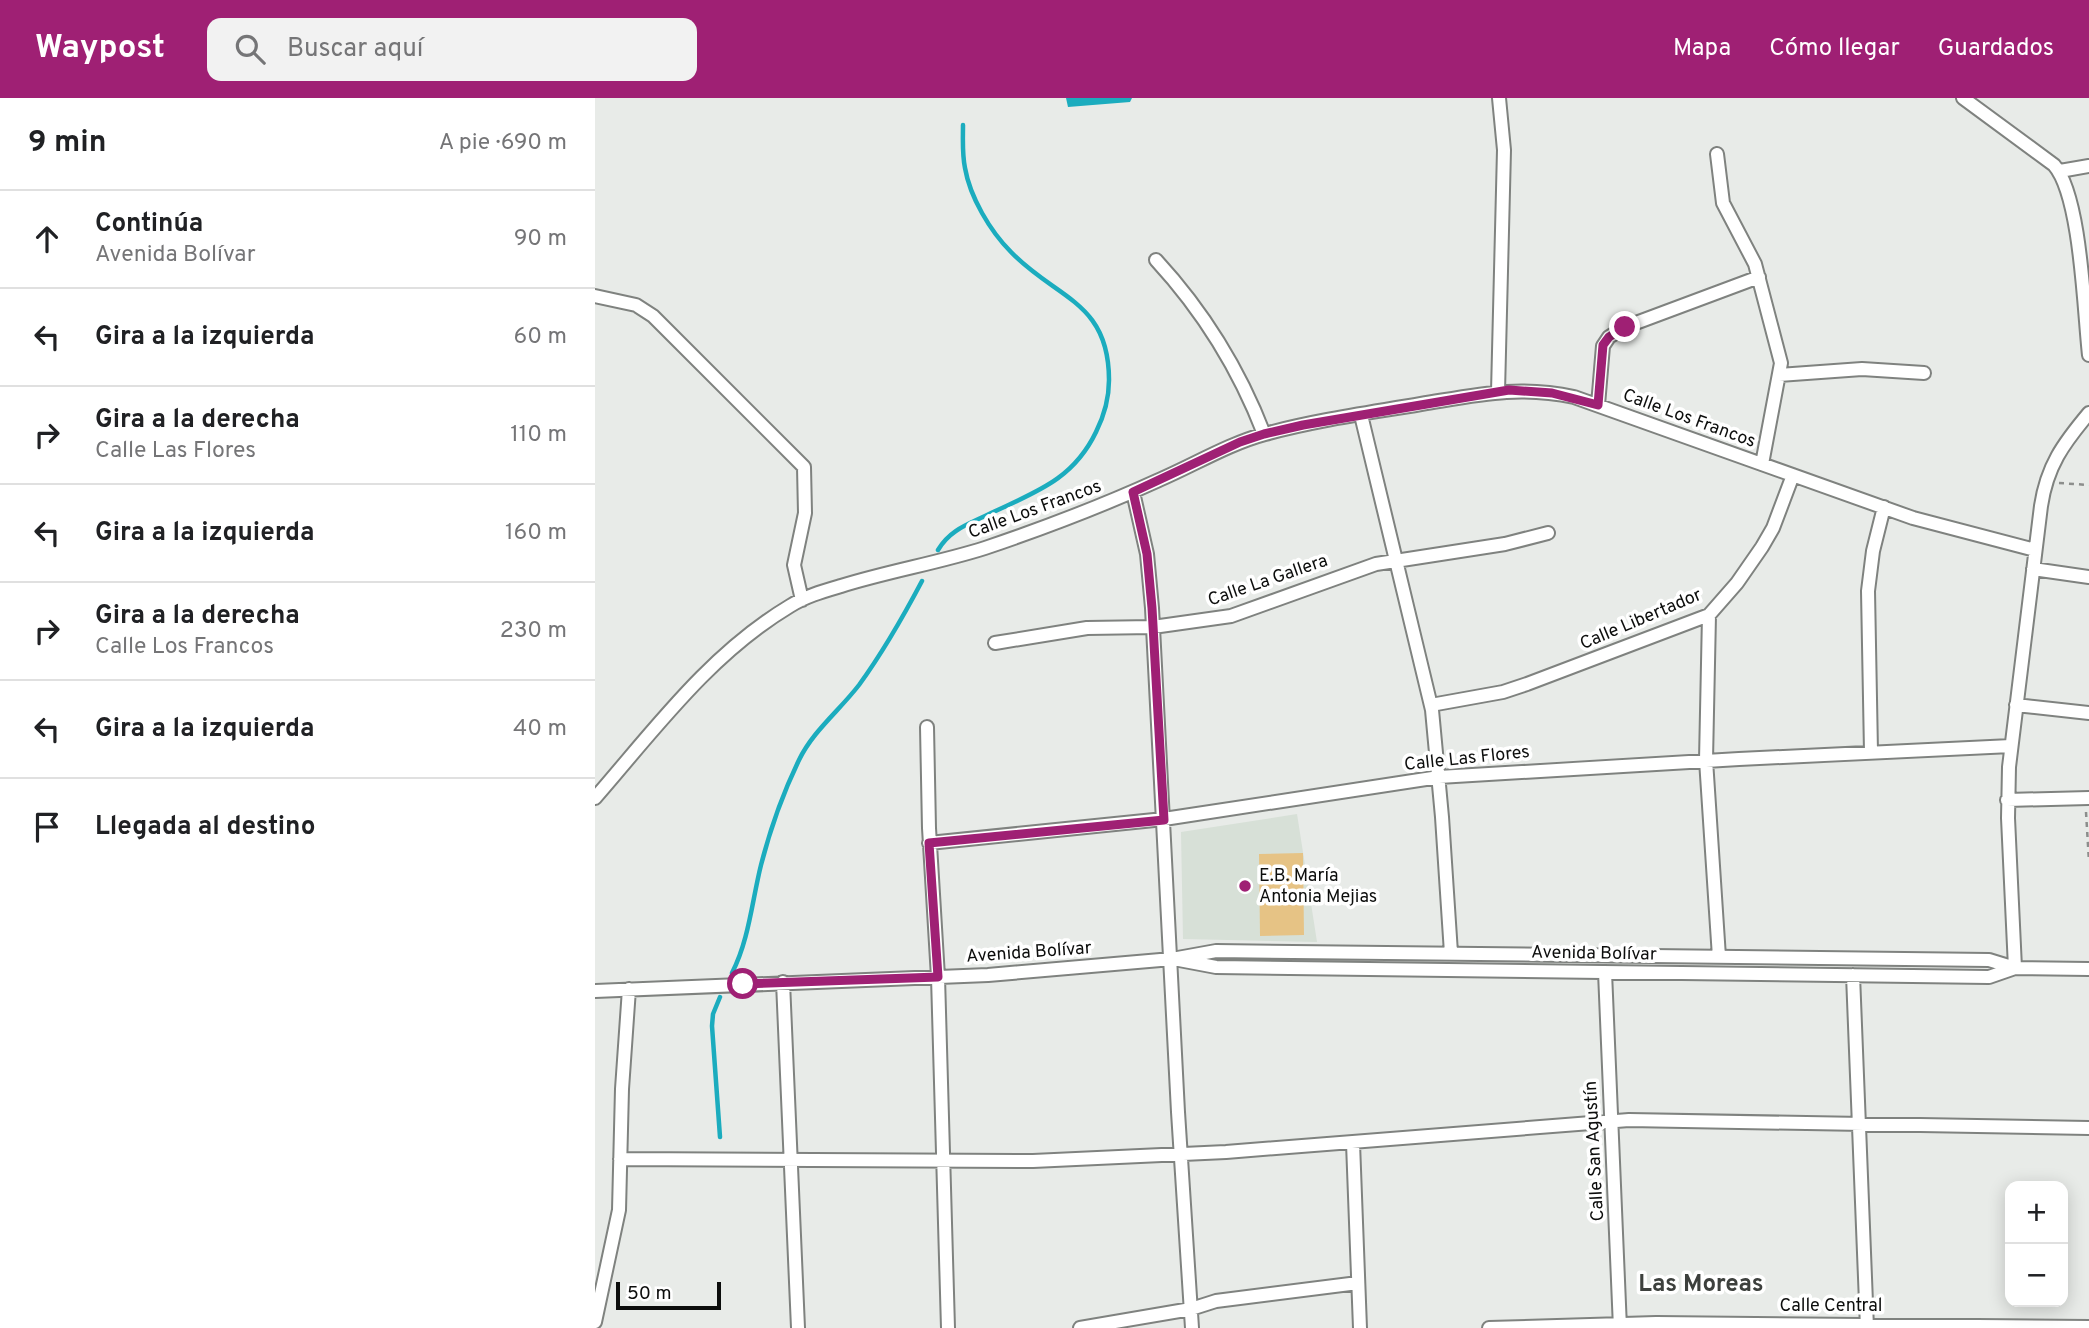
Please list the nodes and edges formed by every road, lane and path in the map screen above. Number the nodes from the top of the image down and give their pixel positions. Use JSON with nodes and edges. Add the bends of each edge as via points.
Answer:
{"nodes":[{"id":1,"x":1499,"y":98,"type":"edge"},
{"id":2,"x":1962,"y":98,"type":"edge"},
{"id":3,"x":1717,"y":154,"type":"dead end"},
{"id":4,"x":2089,"y":166,"type":"edge"},
{"id":5,"x":2060,"y":171,"type":"junction"},
{"id":6,"x":1156,"y":260,"type":"dead end"},
{"id":7,"x":1759,"y":277,"type":"junction"},
{"id":8,"x":595,"y":296,"type":"edge"},
{"id":9,"x":2089,"y":355,"type":"edge"},
{"id":10,"x":1924,"y":373,"type":"dead end"},
{"id":11,"x":1779,"y":375,"type":"junction"},
{"id":12,"x":1498,"y":392,"type":"junction"},
{"id":13,"x":1598,"y":405,"type":"junction"},
{"id":14,"x":2089,"y":414,"type":"edge"},
{"id":15,"x":1361,"y":415,"type":"junction"},
{"id":16,"x":1264,"y":434,"type":"junction"},
{"id":17,"x":1762,"y":464,"type":"junction"},
{"id":18,"x":1793,"y":475,"type":"junction"},
{"id":19,"x":2045,"y":482,"type":"junction"},
{"id":20,"x":2089,"y":485,"type":"edge"},
{"id":21,"x":1133,"y":492,"type":"junction"},
{"id":22,"x":1884,"y":508,"type":"junction"},
{"id":23,"x":1548,"y":533,"type":"dead end"},
{"id":24,"x":2035,"y":550,"type":"junction"},
{"id":25,"x":1396,"y":559,"type":"junction"},
{"id":26,"x":2033,"y":569,"type":"junction"},
{"id":27,"x":2089,"y":577,"type":"edge"},
{"id":28,"x":802,"y":600,"type":"junction"},
{"id":29,"x":1709,"y":615,"type":"junction"},
{"id":30,"x":1153,"y":627,"type":"junction"},
{"id":31,"x":995,"y":643,"type":"dead end"},
{"id":32,"x":1431,"y":705,"type":"junction"},
{"id":33,"x":2016,"y":705,"type":"junction"},
{"id":34,"x":2089,"y":713,"type":"edge"},
{"id":35,"x":927,"y":727,"type":"dead end"},
{"id":36,"x":2011,"y":746,"type":"junction"},
{"id":37,"x":1871,"y":752,"type":"junction"},
{"id":38,"x":1706,"y":760,"type":"junction"},
{"id":39,"x":1439,"y":777,"type":"junction"},
{"id":40,"x":595,"y":798,"type":"edge"},
{"id":41,"x":2087,"y":798,"type":"edge"},
{"id":42,"x":2007,"y":800,"type":"junction"},
{"id":43,"x":1164,"y":820,"type":"junction"},
{"id":44,"x":929,"y":843,"type":"junction"},
{"id":45,"x":2089,"y":862,"type":"edge"},
{"id":46,"x":1451,"y":953,"type":"junction"},
{"id":47,"x":1719,"y":957,"type":"junction"},
{"id":48,"x":1172,"y":959,"type":"junction"},
{"id":49,"x":2015,"y":968,"type":"junction"},
{"id":50,"x":2089,"y":969,"type":"edge"},
{"id":51,"x":1605,"y":972,"type":"junction"},
{"id":52,"x":1853,"y":975,"type":"junction"},
{"id":53,"x":938,"y":977,"type":"junction"},
{"id":54,"x":783,"y":982,"type":"junction"},
{"id":55,"x":629,"y":989,"type":"junction"},
{"id":56,"x":595,"y":991,"type":"edge"},
{"id":57,"x":1611,"y":1121,"type":"junction"},
{"id":58,"x":1858,"y":1124,"type":"junction"},
{"id":59,"x":2089,"y":1128,"type":"edge"},
{"id":60,"x":1353,"y":1143,"type":"junction"},
{"id":61,"x":1181,"y":1154,"type":"junction"},
{"id":62,"x":620,"y":1159,"type":"junction"},
{"id":63,"x":790,"y":1159,"type":"junction"},
{"id":64,"x":944,"y":1160,"type":"junction"},
{"id":65,"x":1358,"y":1283,"type":"junction"},
{"id":66,"x":1191,"y":1309,"type":"junction"},
{"id":67,"x":595,"y":1322,"type":"edge"},
{"id":68,"x":1620,"y":1326,"type":"edge"},
{"id":69,"x":1867,"y":1326,"type":"edge"},
{"id":70,"x":2089,"y":1327,"type":"edge"},
{"id":71,"x":797,"y":1328,"type":"edge"},
{"id":72,"x":948,"y":1328,"type":"edge"},
{"id":73,"x":1080,"y":1328,"type":"edge"},
{"id":74,"x":1192,"y":1328,"type":"edge"},
{"id":75,"x":1360,"y":1328,"type":"edge"},
{"id":76,"x":1489,"y":1328,"type":"edge"}],
"edges":[{"from":1,"to":12,"type":"street","via":[[1504,150]]},
{"from":2,"to":5,"type":"street"},
{"from":3,"to":7,"type":"street","via":[[1723,203]]},
{"from":4,"to":5,"type":"street"},
{"from":5,"to":9,"type":"street","via":[[2080,256]]},
{"from":6,"to":16,"type":"street","via":[[1195,305],[1231,361]]},
{"from":7,"to":11,"type":"street","via":[[1781,363]]},
{"from":7,"to":13,"type":"street","via":[[1609,337],[1602,351]]},
{"from":8,"to":28,"type":"street","via":[[636,305],[653,316],[804,467],[805,513],[794,565]]},
{"from":10,"to":11,"type":"street","via":[[1862,369]]},
{"from":11,"to":17,"type":"street"},
{"from":12,"to":13,"type":"street","name":"Calle Los Francos","via":[[1552,393]]},
{"from":12,"to":15,"type":"street","name":"Calle Los Francos"},
{"from":13,"to":17,"type":"street","name":"Calle Los Francos"},
{"from":14,"to":19,"type":"street","via":[[2056,456]]},
{"from":15,"to":16,"type":"street","name":"Calle Los Francos"},
{"from":15,"to":25,"type":"street"},
{"from":16,"to":21,"type":"street","name":"Calle Los Francos"},
{"from":17,"to":18,"type":"street","name":"Calle Los Francos"},
{"from":18,"to":22,"type":"street","name":"Calle Los Francos"},
{"from":18,"to":29,"type":"street","name":"Calle Libertador","via":[[1762,547]]},
{"from":19,"to":20,"type":"path"},
{"from":19,"to":24,"type":"street"},
{"from":21,"to":28,"type":"street","name":"Calle Los Francos","via":[[962,555]]},
{"from":21,"to":30,"type":"street","via":[[1147,554]]},
{"from":22,"to":24,"type":"street","name":"Calle Los Francos"},
{"from":22,"to":37,"type":"street","via":[[1868,591]]},
{"from":23,"to":25,"type":"street","name":"Calle La Gallera","via":[[1505,544]]},
{"from":24,"to":26,"type":"street"},
{"from":25,"to":30,"type":"street","name":"Calle La Gallera","via":[[1231,615]]},
{"from":25,"to":32,"type":"street"},
{"from":26,"to":27,"type":"street"},
{"from":26,"to":33,"type":"street"},
{"from":28,"to":40,"type":"street","name":"Calle Los Francos","via":[[771,618],[707,671]]},
{"from":29,"to":32,"type":"street","name":"Calle Libertador","via":[[1503,692]]},
{"from":29,"to":38,"type":"street"},
{"from":30,"to":31,"type":"street","name":"Calle La Gallera","via":[[1087,628]]},
{"from":30,"to":43,"type":"street"},
{"from":32,"to":39,"type":"street"},
{"from":33,"to":34,"type":"street"},
{"from":33,"to":36,"type":"street"},
{"from":35,"to":44,"type":"street"},
{"from":36,"to":37,"type":"street","name":"Calle Las Flores"},
{"from":36,"to":42,"type":"street"},
{"from":37,"to":38,"type":"street","name":"Calle Las Flores"},
{"from":38,"to":39,"type":"street","name":"Calle Las Flores"},
{"from":38,"to":47,"type":"street"},
{"from":39,"to":43,"type":"street","name":"Calle Las Flores"},
{"from":39,"to":46,"type":"street"},
{"from":41,"to":42,"type":"street"},
{"from":41,"to":45,"type":"path"},
{"from":42,"to":49,"type":"street"},
{"from":43,"to":44,"type":"street","name":"Calle Las Flores"},
{"from":43,"to":48,"type":"street"},
{"from":44,"to":53,"type":"street"},
{"from":46,"to":47,"type":"street","name":"Avenida Bolívar"},
{"from":46,"to":48,"type":"street","name":"Avenida Bolívar","via":[[1216,951]]},
{"from":47,"to":49,"type":"street","name":"Avenida Bolívar","via":[[1989,960]]},
{"from":48,"to":51,"type":"street","name":"Avenida Bolívar","via":[[1216,967]]},
{"from":48,"to":53,"type":"street","name":"Avenida Bolívar"},
{"from":48,"to":61,"type":"street"},
{"from":49,"to":50,"type":"street","name":"Avenida Bolívar"},
{"from":49,"to":52,"type":"street","name":"Avenida Bolívar","via":[[1989,977]]},
{"from":51,"to":52,"type":"street","name":"Avenida Bolívar"},
{"from":51,"to":57,"type":"street","name":"Calle San Agustín"},
{"from":52,"to":58,"type":"street"},
{"from":53,"to":54,"type":"street","name":"Avenida Bolívar"},
{"from":53,"to":64,"type":"street"},
{"from":54,"to":55,"type":"street","name":"Avenida Bolívar"},
{"from":54,"to":63,"type":"street"},
{"from":55,"to":56,"type":"street","name":"Avenida Bolívar"},
{"from":55,"to":62,"type":"street"},
{"from":57,"to":58,"type":"street"},
{"from":57,"to":60,"type":"street"},
{"from":57,"to":68,"type":"street","name":"Calle San Agustín"},
{"from":58,"to":59,"type":"street"},
{"from":58,"to":69,"type":"street"},
{"from":60,"to":61,"type":"street"},
{"from":60,"to":65,"type":"street"},
{"from":61,"to":64,"type":"street"},
{"from":61,"to":66,"type":"street"},
{"from":62,"to":63,"type":"street"},
{"from":62,"to":67,"type":"street","via":[[617,1224]]},
{"from":63,"to":64,"type":"street"},
{"from":63,"to":71,"type":"street"},
{"from":64,"to":72,"type":"street"},
{"from":65,"to":66,"type":"street","via":[[1216,1301]]},
{"from":65,"to":75,"type":"street"},
{"from":66,"to":73,"type":"street"},
{"from":66,"to":74,"type":"street"},
{"from":68,"to":69,"type":"street","name":"Calle Central"},
{"from":68,"to":76,"type":"street","name":"Calle Central"},
{"from":69,"to":70,"type":"street","name":"Calle Central"}]}
